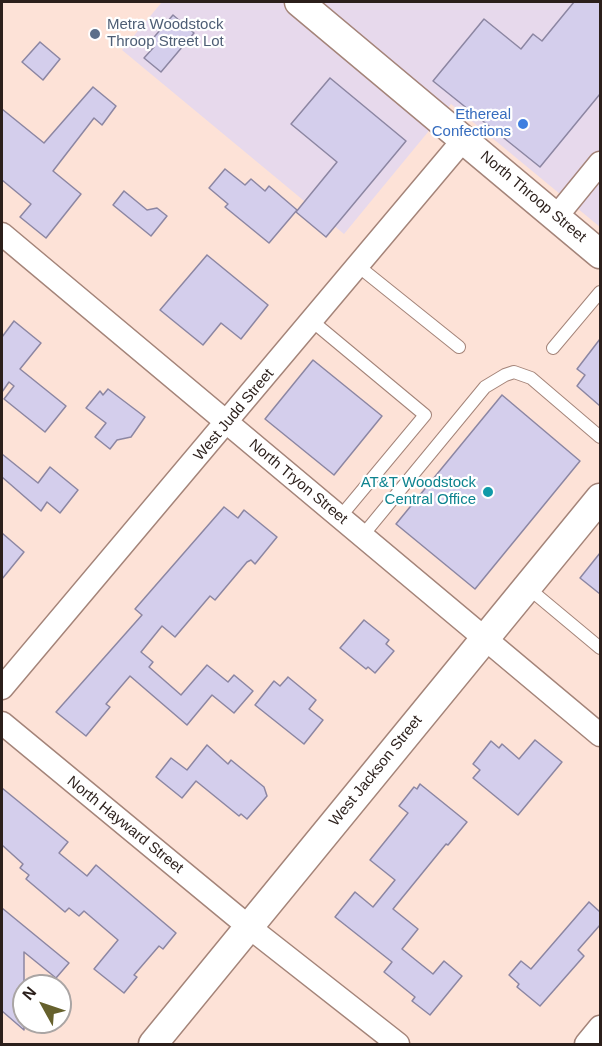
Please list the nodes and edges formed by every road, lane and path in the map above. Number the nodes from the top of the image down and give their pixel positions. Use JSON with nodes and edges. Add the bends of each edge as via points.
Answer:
{"nodes":[{"id":1,"x":299,"y":2,"type":"edge"},
{"id":2,"x":464,"y":139,"type":"junction"},
{"id":3,"x":600,"y":163,"type":"edge"},
{"id":4,"x":556,"y":217,"type":"junction"},
{"id":5,"x":2,"y":234,"type":"edge"},
{"id":6,"x":600,"y":254,"type":"edge"},
{"id":7,"x":358,"y":266,"type":"junction"},
{"id":8,"x":600,"y":292,"type":"edge"},
{"id":9,"x":312,"y":321,"type":"junction"},
{"id":10,"x":459,"y":347,"type":"dead end"},
{"id":11,"x":553,"y":348,"type":"dead end"},
{"id":12,"x":227,"y":423,"type":"junction"},
{"id":13,"x":600,"y":437,"type":"edge"},
{"id":14,"x":600,"y":498,"type":"edge"},
{"id":15,"x":340,"y":517,"type":"junction"},
{"id":16,"x":363,"y":536,"type":"junction"},
{"id":17,"x":527,"y":587,"type":"junction"},
{"id":18,"x":486,"y":637,"type":"junction"},
{"id":19,"x":600,"y":648,"type":"edge"},
{"id":20,"x":2,"y":688,"type":"edge"},
{"id":21,"x":2,"y":723,"type":"edge"},
{"id":22,"x":600,"y":735,"type":"edge"},
{"id":23,"x":249,"y":927,"type":"junction"},
{"id":24,"x":600,"y":1027,"type":"edge"},
{"id":25,"x":153,"y":1044,"type":"edge"},
{"id":26,"x":398,"y":1044,"type":"edge"},
{"id":27,"x":586,"y":1044,"type":"edge"}],
"edges":[{"from":1,"to":2,"type":"street","name":"North Throop Street"},
{"from":2,"to":4,"type":"street","name":"North Throop Street"},
{"from":2,"to":7,"type":"street","name":"West Judd Street"},
{"from":3,"to":4,"type":"street"},
{"from":4,"to":6,"type":"street","name":"North Throop Street"},
{"from":5,"to":12,"type":"street","name":"North Tryon Street"},
{"from":7,"to":9,"type":"street","name":"West Judd Street"},
{"from":7,"to":10,"type":"lane"},
{"from":8,"to":11,"type":"lane"},
{"from":9,"to":12,"type":"street","name":"West Judd Street"},
{"from":9,"to":15,"type":"lane","via":[[425,415]]},
{"from":12,"to":15,"type":"street","name":"North Tryon Street"},
{"from":12,"to":20,"type":"street","name":"West Judd Street"},
{"from":13,"to":16,"type":"lane","via":[[531,378],[514,372],[505,375],[485,387]]},
{"from":14,"to":17,"type":"street","name":"West Jackson Street"},
{"from":15,"to":16,"type":"street","name":"North Tryon Street"},
{"from":16,"to":18,"type":"street","name":"North Tryon Street"},
{"from":17,"to":18,"type":"street","name":"West Jackson Street"},
{"from":17,"to":19,"type":"lane"},
{"from":18,"to":22,"type":"street","name":"North Tryon Street"},
{"from":18,"to":23,"type":"street","name":"West Jackson Street"},
{"from":21,"to":23,"type":"street","name":"North Hayward Street"},
{"from":23,"to":25,"type":"street","name":"West Jackson Street"},
{"from":23,"to":26,"type":"street","name":"North Hayward Street"},
{"from":24,"to":27,"type":"street"}]}
